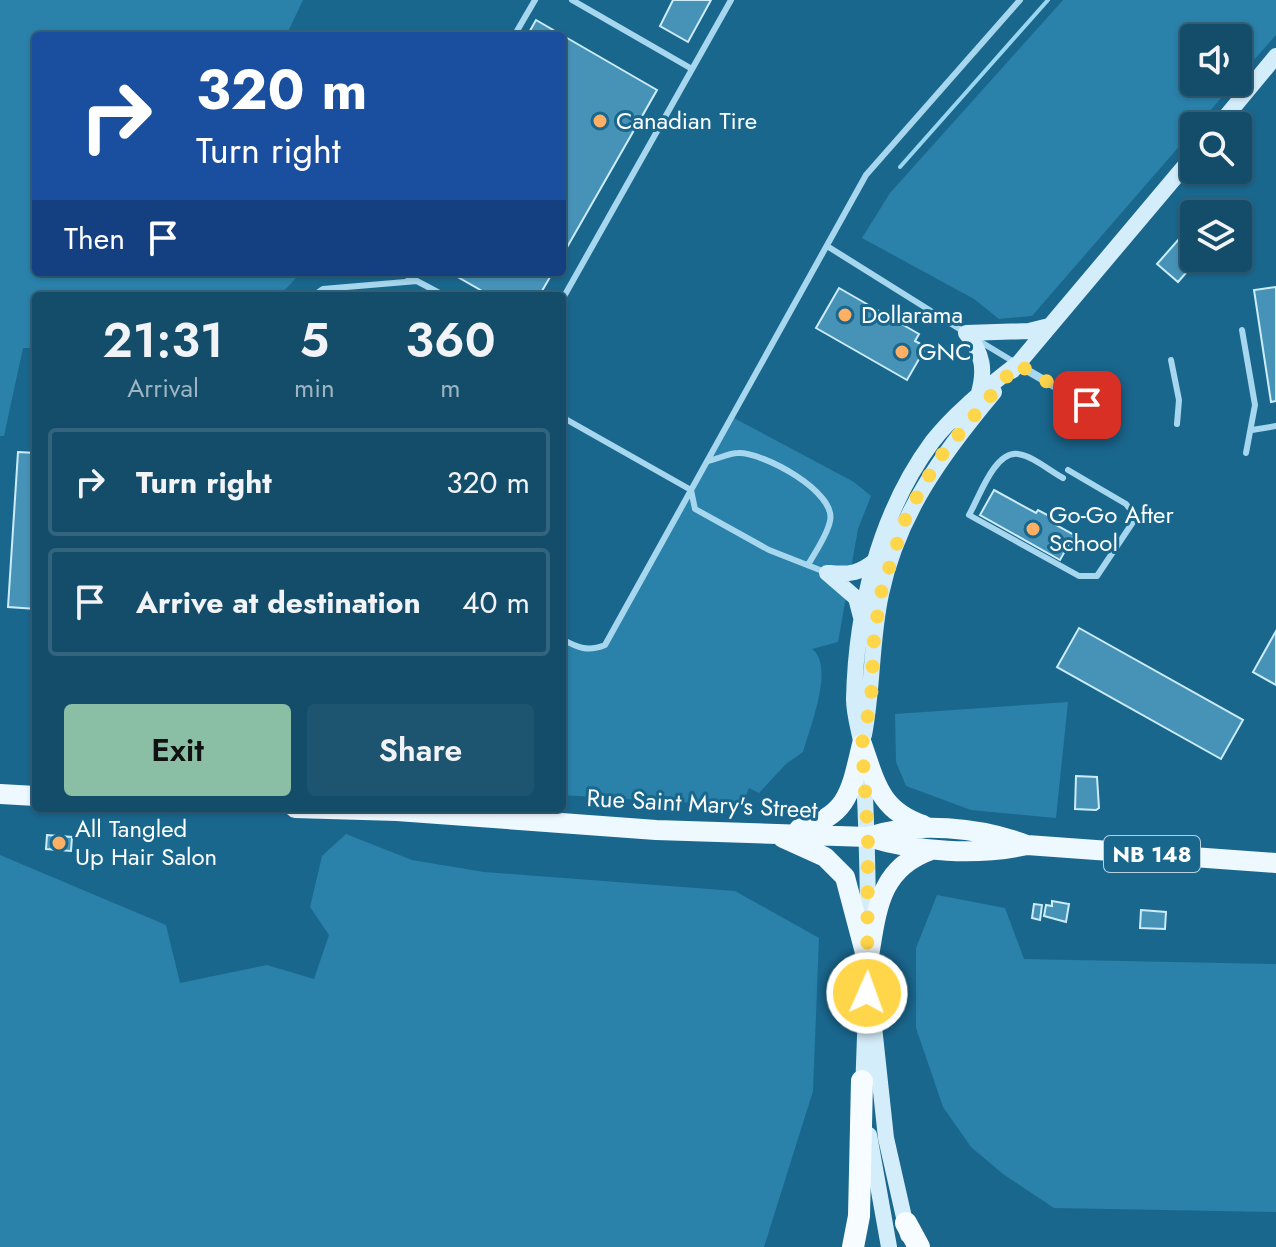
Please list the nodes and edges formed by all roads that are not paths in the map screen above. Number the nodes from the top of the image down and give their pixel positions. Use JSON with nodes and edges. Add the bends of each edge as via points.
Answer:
{"nodes":[{"id":1,"x":535,"y":0,"type":"edge"},
{"id":2,"x":572,"y":0,"type":"edge"},
{"id":3,"x":731,"y":0,"type":"edge"},
{"id":4,"x":1020,"y":0,"type":"edge"},
{"id":5,"x":516,"y":32,"type":"edge"},
{"id":6,"x":1276,"y":56,"type":"edge"},
{"id":7,"x":692,"y":69,"type":"junction"},
{"id":8,"x":1230,"y":112,"type":"edge"},
{"id":9,"x":1180,"y":172,"type":"edge"},
{"id":10,"x":827,"y":246,"type":"junction"},
{"id":11,"x":408,"y":276,"type":"edge"},
{"id":12,"x":417,"y":281,"type":"junction"},
{"id":13,"x":319,"y":292,"type":"edge"},
{"id":14,"x":438,"y":292,"type":"edge"},
{"id":15,"x":566,"y":293,"type":"edge"},
{"id":16,"x":1049,"y":326,"type":"junction"},
{"id":17,"x":1242,"y":330,"type":"dead end"},
{"id":18,"x":966,"y":333,"type":"junction"},
{"id":19,"x":1171,"y":360,"type":"dead end"},
{"id":20,"x":1017,"y":364,"type":"junction"},
{"id":21,"x":978,"y":396,"type":"junction"},
{"id":22,"x":1115,"y":411,"type":"dead end"},
{"id":23,"x":566,"y":419,"type":"edge"},
{"id":24,"x":1177,"y":424,"type":"dead end"},
{"id":25,"x":1276,"y":426,"type":"edge"},
{"id":26,"x":1252,"y":430,"type":"junction"},
{"id":27,"x":1246,"y":453,"type":"dead end"},
{"id":28,"x":707,"y":462,"type":"junction"},
{"id":29,"x":1068,"y":470,"type":"dead end"},
{"id":30,"x":1063,"y":478,"type":"dead end"},
{"id":31,"x":691,"y":490,"type":"junction"},
{"id":32,"x":876,"y":560,"type":"junction"},
{"id":33,"x":808,"y":565,"type":"junction"},
{"id":34,"x":827,"y":573,"type":"junction"},
{"id":35,"x":861,"y":617,"type":"junction"},
{"id":36,"x":566,"y":641,"type":"edge"},
{"id":37,"x":862,"y":744,"type":"junction"},
{"id":38,"x":0,"y":794,"type":"edge"},
{"id":39,"x":32,"y":796,"type":"edge"},
{"id":40,"x":427,"y":812,"type":"edge"},
{"id":41,"x":776,"y":835,"type":"junction"},
{"id":42,"x":868,"y":837,"type":"junction"},
{"id":43,"x":936,"y":839,"type":"junction"},
{"id":44,"x":1276,"y":863,"type":"edge"},
{"id":45,"x":868,"y":964,"type":"junction"},
{"id":46,"x":862,"y":1081,"type":"junction"},
{"id":47,"x":906,"y":1223,"type":"junction"},
{"id":48,"x":853,"y":1247,"type":"edge"},
{"id":49,"x":889,"y":1247,"type":"edge"},
{"id":50,"x":910,"y":1247,"type":"edge"},
{"id":51,"x":919,"y":1247,"type":"edge"}],
"edges":[{"from":1,"to":5,"type":"lane"},
{"from":2,"to":7,"type":"lane"},
{"from":3,"to":7,"type":"lane"},
{"from":4,"to":10,"type":"lane","via":[[866,175]]},
{"from":6,"to":8,"type":"main road"},
{"from":7,"to":15,"type":"lane"},
{"from":9,"to":16,"type":"main road"},
{"from":10,"to":18,"type":"lane"},
{"from":10,"to":28,"type":"lane"},
{"from":11,"to":12,"type":"lane"},
{"from":12,"to":13,"type":"lane"},
{"from":12,"to":14,"type":"lane"},
{"from":16,"to":18,"type":"main road"},
{"from":16,"to":20,"type":"main road"},
{"from":17,"to":26,"type":"lane","via":[[1255,405]]},
{"from":18,"to":20,"type":"lane"},
{"from":18,"to":21,"type":"main road","via":[[983,363]]},
{"from":19,"to":24,"type":"lane","via":[[1179,400]]},
{"from":20,"to":21,"type":"main road"},
{"from":20,"to":22,"type":"street","via":[[1087,405]]},
{"from":20,"to":37,"type":"main road","via":[[941,456],[904,522],[881,593]]},
{"from":21,"to":32,"type":"main road","via":[[920,460]]},
{"from":23,"to":31,"type":"lane"},
{"from":25,"to":26,"type":"lane"},
{"from":26,"to":27,"type":"lane"},
{"from":28,"to":31,"type":"lane"},
{"from":28,"to":33,"type":"lane","via":[[738,453],[761,456],[807,483],[829,504],[831,520]]},
{"from":29,"to":30,"type":"lane","via":[[1133,513],[1133,522],[1097,576],[1079,576],[969,515],[999,462],[1008,456],[1022,455]]},
{"from":31,"to":33,"type":"lane","via":[[695,509]]},
{"from":31,"to":36,"type":"lane","via":[[605,645],[593,650]]},
{"from":32,"to":34,"type":"main road","via":[[851,575]]},
{"from":32,"to":35,"type":"main road"},
{"from":33,"to":34,"type":"lane"},
{"from":34,"to":35,"type":"main road","via":[[856,598]]},
{"from":35,"to":37,"type":"main road","via":[[854,703]]},
{"from":37,"to":41,"type":"main road","via":[[840,810],[820,823]]},
{"from":37,"to":42,"type":"main road"},
{"from":37,"to":43,"type":"main road","via":[[882,798]]},
{"from":38,"to":39,"type":"main road"},
{"from":40,"to":41,"type":"main road","name":"Rue Saint Mary's Street","number":"NB 148"},
{"from":41,"to":42,"type":"main road","name":"Rue Saint Mary's Street","number":"NB 148"},
{"from":41,"to":45,"type":"main road","via":[[825,857],[845,877]]},
{"from":42,"to":43,"type":"main road","name":"Rue Saint Mary's Street","number":"NB 148","via":[[896,846]]},
{"from":42,"to":45,"type":"main road"},
{"from":43,"to":44,"type":"main road","name":"Rue Saint Mary's Street","number":"NB 148","via":[[996,852],[1027,845]]},
{"from":43,"to":45,"type":"main road","via":[[889,880],[877,911]]},
{"from":45,"to":46,"type":"main road"},
{"from":45,"to":47,"type":"main road","via":[[886,1138]]},
{"from":46,"to":48,"type":"highway","via":[[859,1216]]},
{"from":46,"to":49,"type":"main road"},
{"from":47,"to":50,"type":"main road"},
{"from":47,"to":51,"type":"highway"}]}
